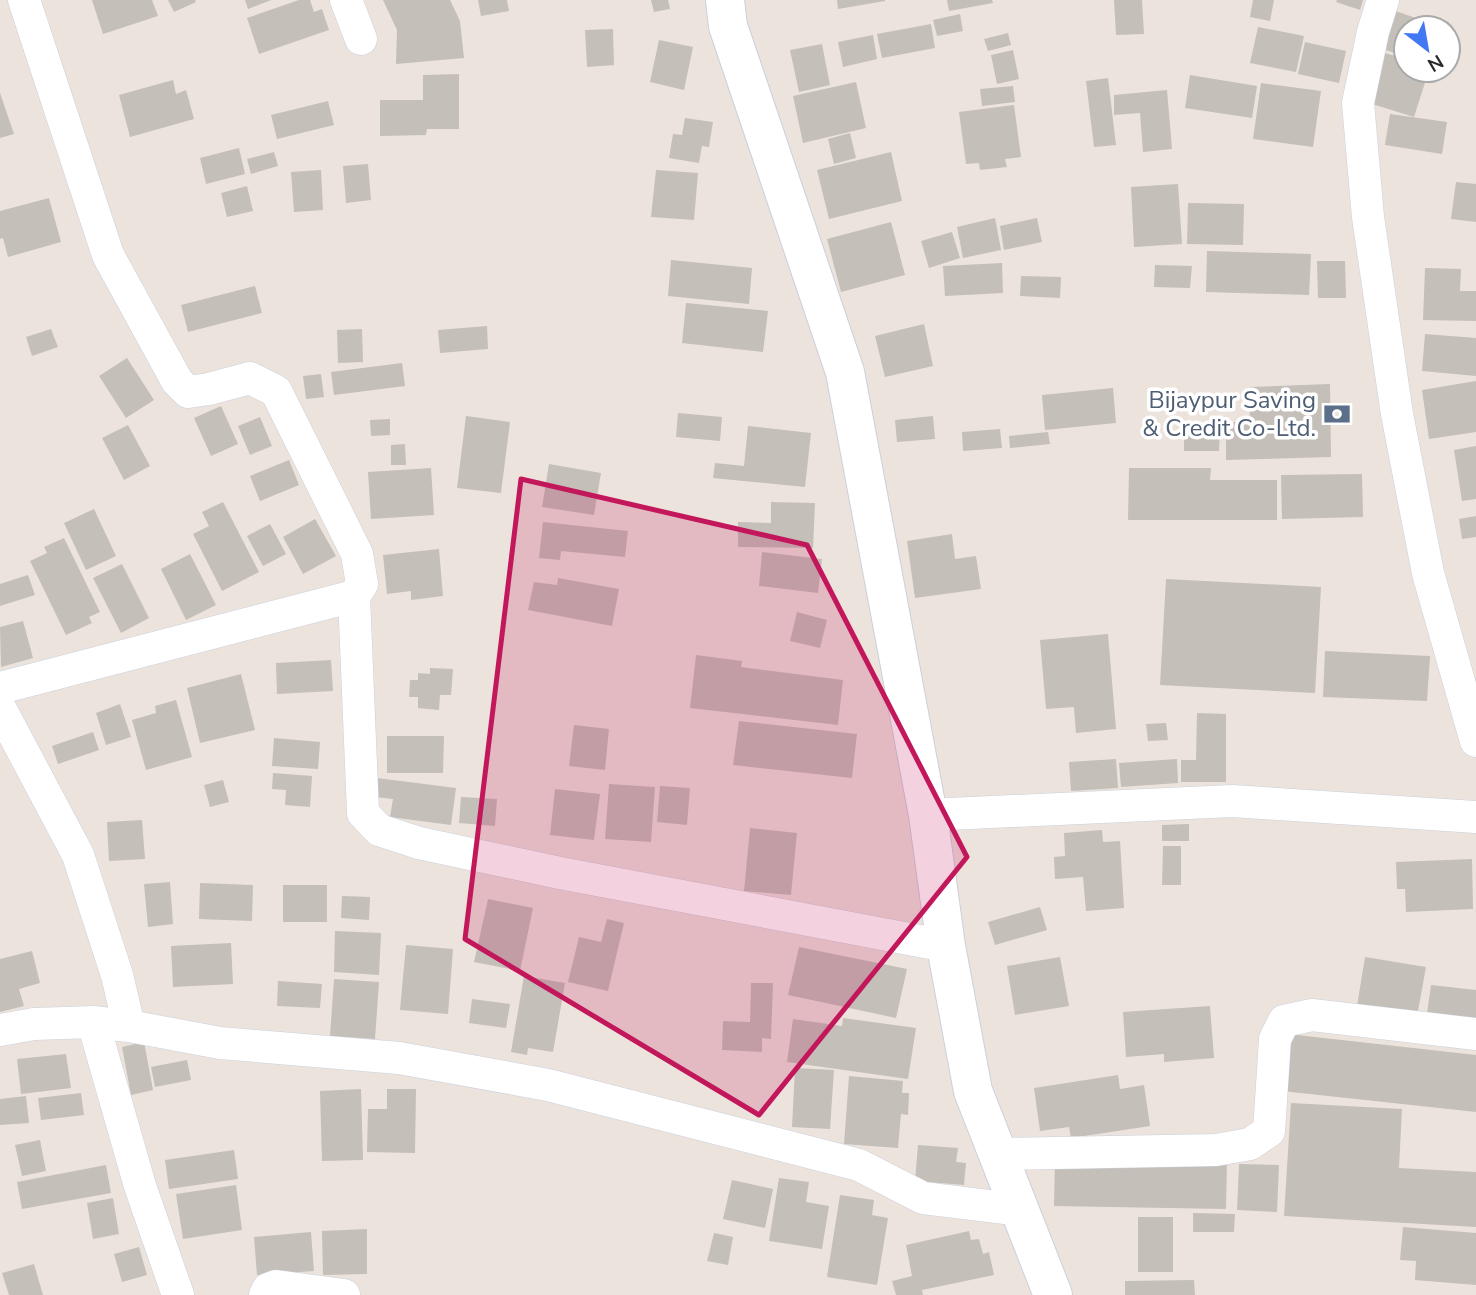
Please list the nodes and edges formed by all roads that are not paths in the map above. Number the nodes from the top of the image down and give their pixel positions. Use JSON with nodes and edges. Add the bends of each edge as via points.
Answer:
{"nodes":[{"id":1,"x":23,"y":0,"type":"edge"},
{"id":2,"x":346,"y":0,"type":"edge"},
{"id":3,"x":725,"y":0,"type":"edge"},
{"id":4,"x":1383,"y":0,"type":"edge"},
{"id":5,"x":361,"y":39,"type":"dead end"},
{"id":6,"x":354,"y":596,"type":"junction"},
{"id":7,"x":0,"y":688,"type":"edge"},
{"id":8,"x":0,"y":708,"type":"edge"},
{"id":9,"x":1476,"y":741,"type":"edge"},
{"id":10,"x":928,"y":815,"type":"junction"},
{"id":11,"x":1476,"y":817,"type":"edge"},
{"id":12,"x":946,"y":946,"type":"junction"},
{"id":13,"x":93,"y":1022,"type":"junction"},
{"id":14,"x":129,"y":1026,"type":"junction"},
{"id":15,"x":0,"y":1030,"type":"edge"},
{"id":16,"x":1476,"y":1034,"type":"edge"},
{"id":17,"x":997,"y":1154,"type":"junction"},
{"id":18,"x":1021,"y":1210,"type":"junction"},
{"id":19,"x":178,"y":1295,"type":"edge"},
{"id":20,"x":265,"y":1295,"type":"edge"},
{"id":21,"x":344,"y":1295,"type":"edge"},
{"id":22,"x":1053,"y":1295,"type":"edge"}],
"edges":[{"from":1,"to":6,"type":"street","via":[[108,255],[177,381],[188,392],[250,378],[276,391],[357,554],[362,584]]},
{"from":2,"to":5,"type":"street"},
{"from":3,"to":10,"type":"street","via":[[728,26],[845,372]]},
{"from":4,"to":9,"type":"street","via":[[1358,103],[1368,217],[1397,414],[1428,573]]},
{"from":6,"to":7,"type":"street"},
{"from":6,"to":12,"type":"street","via":[[363,813],[379,830],[560,873]]},
{"from":8,"to":14,"type":"street","via":[[78,855]]},
{"from":10,"to":11,"type":"street","via":[[1232,801]]},
{"from":10,"to":12,"type":"street"},
{"from":12,"to":17,"type":"street","via":[[973,1091]]},
{"from":13,"to":14,"type":"street"},
{"from":13,"to":15,"type":"street"},
{"from":13,"to":19,"type":"street","via":[[140,1186]]},
{"from":14,"to":18,"type":"street","via":[[220,1043],[399,1058],[548,1085],[859,1165],[923,1198]]},
{"from":16,"to":17,"type":"street","via":[[1312,1015],[1284,1021],[1275,1039],[1269,1131],[1250,1144],[1216,1150]]},
{"from":17,"to":18,"type":"street"},
{"from":18,"to":22,"type":"street"},
{"from":20,"to":21,"type":"street","via":[[276,1286]]}]}
